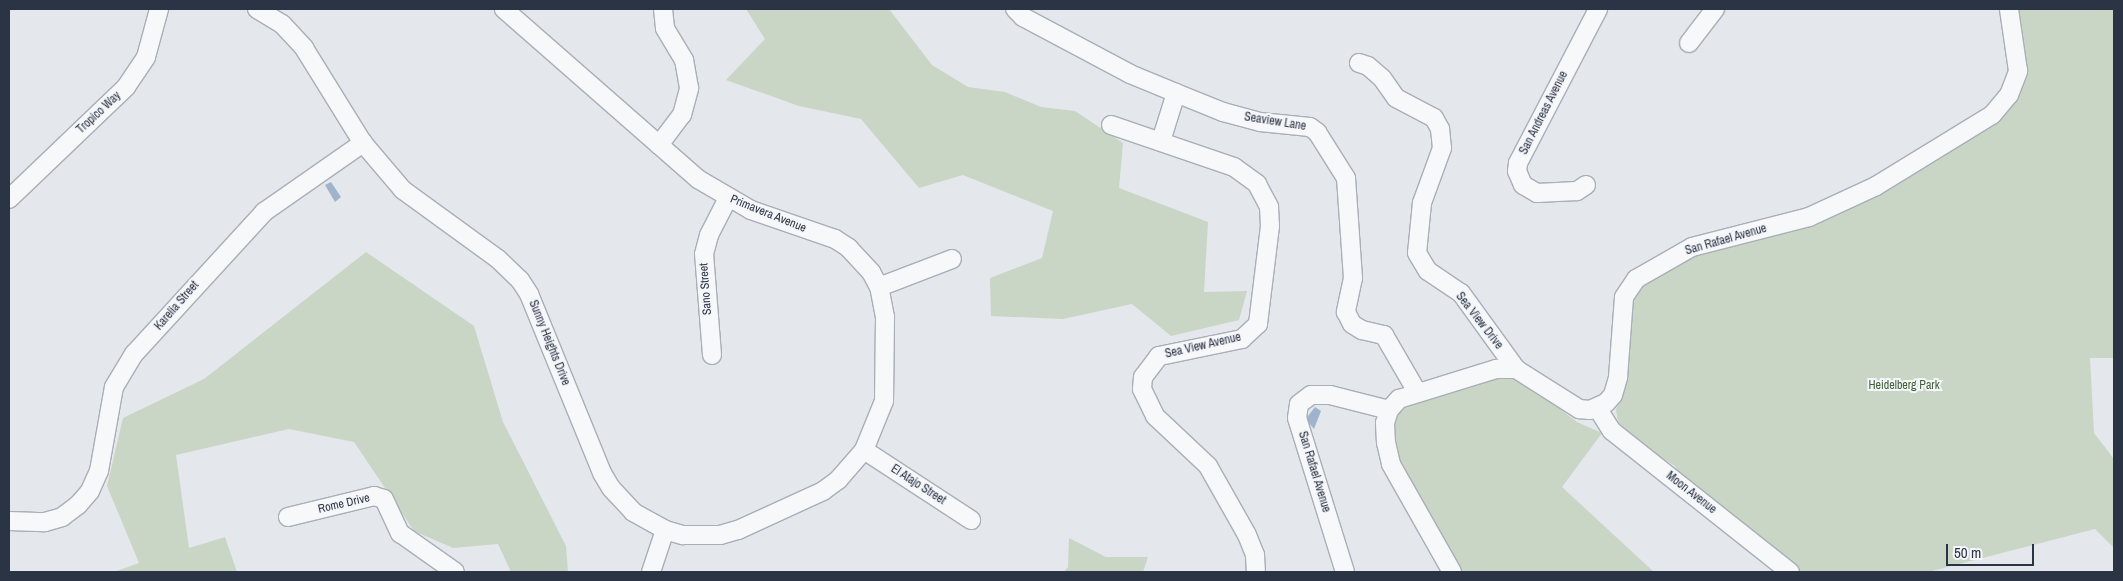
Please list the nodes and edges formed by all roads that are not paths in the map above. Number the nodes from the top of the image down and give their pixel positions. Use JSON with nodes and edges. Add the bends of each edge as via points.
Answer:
{"nodes":[{"id":1,"x":159,"y":9,"type":"edge"},
{"id":2,"x":258,"y":9,"type":"edge"},
{"id":3,"x":504,"y":9,"type":"edge"},
{"id":4,"x":663,"y":9,"type":"edge"},
{"id":5,"x":1015,"y":9,"type":"edge"},
{"id":6,"x":1598,"y":9,"type":"edge"},
{"id":7,"x":1715,"y":9,"type":"edge"},
{"id":8,"x":2009,"y":9,"type":"edge"},
{"id":9,"x":1689,"y":43,"type":"dead end"},
{"id":10,"x":1359,"y":63,"type":"dead end"},
{"id":11,"x":1176,"y":93,"type":"junction"},
{"id":12,"x":1111,"y":125,"type":"dead end"},
{"id":13,"x":1161,"y":141,"type":"junction"},
{"id":14,"x":363,"y":143,"type":"junction"},
{"id":15,"x":659,"y":145,"type":"junction"},
{"id":16,"x":1586,"y":185,"type":"dead end"},
{"id":17,"x":728,"y":198,"type":"junction"},
{"id":18,"x":9,"y":199,"type":"edge"},
{"id":19,"x":952,"y":258,"type":"dead end"},
{"id":20,"x":879,"y":287,"type":"junction"},
{"id":21,"x":712,"y":354,"type":"dead end"},
{"id":22,"x":1516,"y":369,"type":"junction"},
{"id":23,"x":1417,"y":392,"type":"junction"},
{"id":24,"x":1598,"y":409,"type":"junction"},
{"id":25,"x":1389,"y":410,"type":"junction"},
{"id":26,"x":864,"y":450,"type":"junction"},
{"id":27,"x":288,"y":516,"type":"dead end"},
{"id":28,"x":971,"y":520,"type":"dead end"},
{"id":29,"x":9,"y":522,"type":"edge"},
{"id":30,"x":665,"y":530,"type":"junction"},
{"id":31,"x":455,"y":572,"type":"edge"},
{"id":32,"x":650,"y":572,"type":"edge"},
{"id":33,"x":1256,"y":572,"type":"edge"},
{"id":34,"x":1345,"y":572,"type":"edge"},
{"id":35,"x":1452,"y":572,"type":"edge"},
{"id":36,"x":1790,"y":572,"type":"edge"}],
"edges":[{"from":1,"to":18,"type":"street","name":"Tropico Way","via":[[146,57],[126,87]]},
{"from":2,"to":14,"type":"street","name":"Sunny Heights Drive","via":[[282,24],[304,48]]},
{"from":3,"to":15,"type":"street","name":"Primavera Avenue"},
{"from":4,"to":15,"type":"street","via":[[665,28],[684,60],[689,88],[682,115]]},
{"from":5,"to":11,"type":"street","name":"Seaview Lane","via":[[1023,17],[1130,74]]},
{"from":6,"to":16,"type":"street","name":"San Andreas Avenue","via":[[1518,163],[1517,171],[1523,185],[1537,193],[1577,192]]},
{"from":7,"to":9,"type":"street"},
{"from":8,"to":24,"type":"street","name":"San Rafael Avenue","via":[[2018,71],[2009,95],[1992,115],[1876,186],[1809,216],[1692,247],[1636,279],[1624,297],[1616,386],[1613,395]]},
{"from":10,"to":22,"type":"street","name":"Sea View Drive","via":[[1382,78],[1396,98],[1434,118],[1440,129],[1442,148],[1422,203],[1417,254],[1428,271],[1461,293]]},
{"from":11,"to":13,"type":"street"},
{"from":11,"to":23,"type":"street","name":"Seaview Lane","via":[[1223,112],[1260,122],[1310,127],[1317,132],[1346,178],[1353,278],[1346,312],[1352,324],[1384,335]]},
{"from":12,"to":13,"type":"street","name":"Sea View Avenue"},
{"from":13,"to":33,"type":"street","name":"Sea View Avenue","via":[[1246,173],[1257,184],[1269,207],[1270,226],[1258,324],[1242,339],[1159,356],[1143,377],[1142,389],[1155,416],[1208,466],[1247,535],[1255,555]]},
{"from":14,"to":29,"type":"street","name":"Karelia Street","via":[[264,212],[134,354],[114,387],[99,471],[90,491],[62,517],[28,524]]},
{"from":14,"to":30,"type":"street","name":"Sunny Heights Drive","via":[[403,190],[498,259],[520,280],[529,294],[611,488],[633,512]]},
{"from":15,"to":17,"type":"street","name":"Primavera Avenue"},
{"from":17,"to":20,"type":"street","name":"Primavera Avenue","via":[[842,243],[862,260]]},
{"from":17,"to":21,"type":"street","name":"Sano Street","via":[[709,235],[704,254]]},
{"from":19,"to":20,"type":"street"},
{"from":20,"to":26,"type":"street","name":"Primavera Avenue","via":[[885,317],[886,382],[879,420]]},
{"from":22,"to":23,"type":"street","via":[[1496,369]]},
{"from":22,"to":24,"type":"street","via":[[1579,409]]},
{"from":23,"to":25,"type":"street","via":[[1399,399]]},
{"from":24,"to":36,"type":"street","name":"Moon Avenue","via":[[1612,430]]},
{"from":25,"to":34,"type":"street","name":"San Rafael Avenue","via":[[1330,395],[1311,395],[1299,404],[1297,418]]},
{"from":25,"to":35,"type":"street","via":[[1386,443],[1391,464]]},
{"from":26,"to":28,"type":"street","name":"El Atajo Street"},
{"from":26,"to":30,"type":"street","name":"Sunny Heights Drive","via":[[838,480],[822,491],[738,530],[702,536]]},
{"from":27,"to":31,"type":"street","name":"Rome Drive","via":[[374,496],[384,499],[400,533]]},
{"from":30,"to":32,"type":"street"}]}
